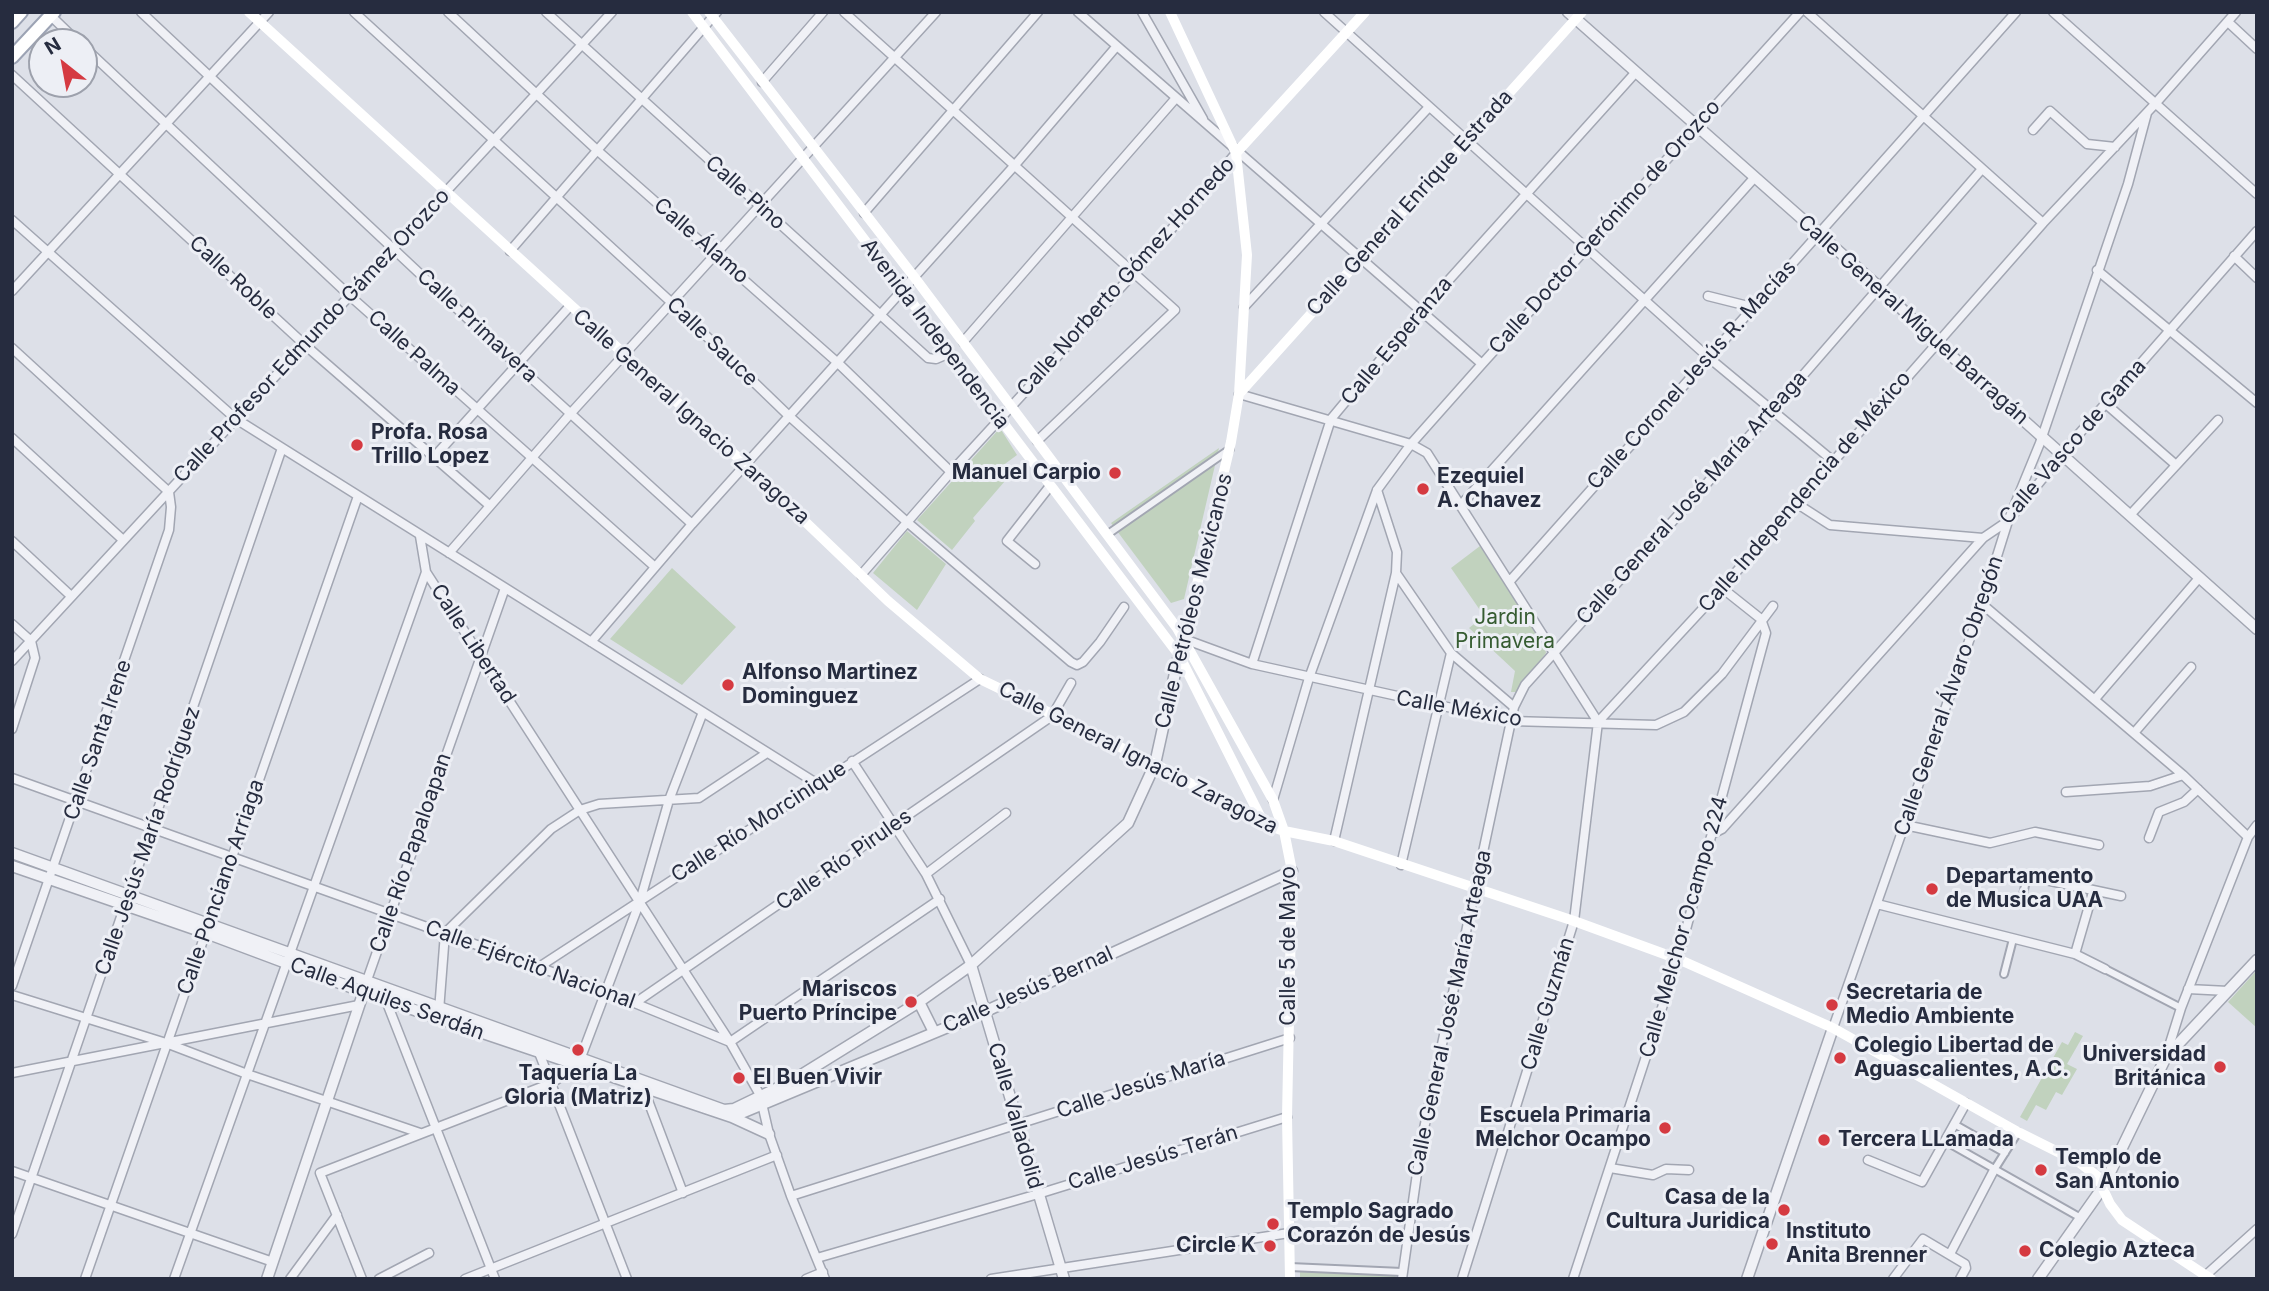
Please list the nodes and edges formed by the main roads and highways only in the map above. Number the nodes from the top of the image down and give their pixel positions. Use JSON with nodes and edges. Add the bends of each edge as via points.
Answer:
{"nodes":[{"id":1,"x":21,"y":12,"type":"edge"},
{"id":2,"x":249,"y":12,"type":"edge"},
{"id":3,"x":692,"y":12,"type":"edge"},
{"id":4,"x":1170,"y":12,"type":"edge"},
{"id":5,"x":1365,"y":12,"type":"edge"},
{"id":6,"x":52,"y":14,"type":"edge"},
{"id":7,"x":713,"y":14,"type":"edge"},
{"id":8,"x":1575,"y":15,"type":"edge"},
{"id":9,"x":12,"y":22,"type":"edge"},
{"id":10,"x":12,"y":57,"type":"edge"},
{"id":11,"x":1236,"y":153,"type":"junction"},
{"id":12,"x":1239,"y":394,"type":"junction"},
{"id":13,"x":1184,"y":639,"type":"junction"},
{"id":14,"x":1179,"y":655,"type":"junction"},
{"id":15,"x":1264,"y":824,"type":"junction"},
{"id":16,"x":1284,"y":831,"type":"junction"},
{"id":17,"x":1290,"y":1273,"type":"edge"},
{"id":18,"x":2207,"y":1278,"type":"edge"}],
"edges":[{"from":1,"to":9,"type":"main road"},
{"from":2,"to":15,"type":"main road","name":"Calle General Ignacio Zaragoza","via":[[980,679],[1155,764]]},
{"from":3,"to":14,"type":"main road","name":"Avenida Independencia"},
{"from":4,"to":11,"type":"main road","name":"Calle Petróleos Mexicanos"},
{"from":5,"to":11,"type":"main road","name":"Calle Norberto Gómez Hornedo"},
{"from":6,"to":10,"type":"main road"},
{"from":7,"to":13,"type":"main road","name":"Avenida Independencia"},
{"from":8,"to":12,"type":"main road","name":"Calle General Enrique Estrada"},
{"from":11,"to":12,"type":"main road","name":"Calle Petróleos Mexicanos","via":[[1247,255]]},
{"from":12,"to":13,"type":"main road","name":"Calle Petróleos Mexicanos"},
{"from":13,"to":14,"type":"main road","name":"Calle Petróleos Mexicanos"},
{"from":13,"to":16,"type":"main road","name":"Calle 5 de Mayo","via":[[1273,800]]},
{"from":14,"to":15,"type":"main road"},
{"from":15,"to":16,"type":"main road","name":"Calle General Ignacio Zaragoza"},
{"from":16,"to":17,"type":"main road","name":"Calle 5 de Mayo","via":[[1292,871],[1287,1116]]},
{"from":16,"to":18,"type":"main road","name":"Calle General Ignacio Zaragoza","via":[[1334,841],[1574,921],[1678,959],[1833,1028],[2080,1163],[2097,1176],[2122,1220]]}]}
